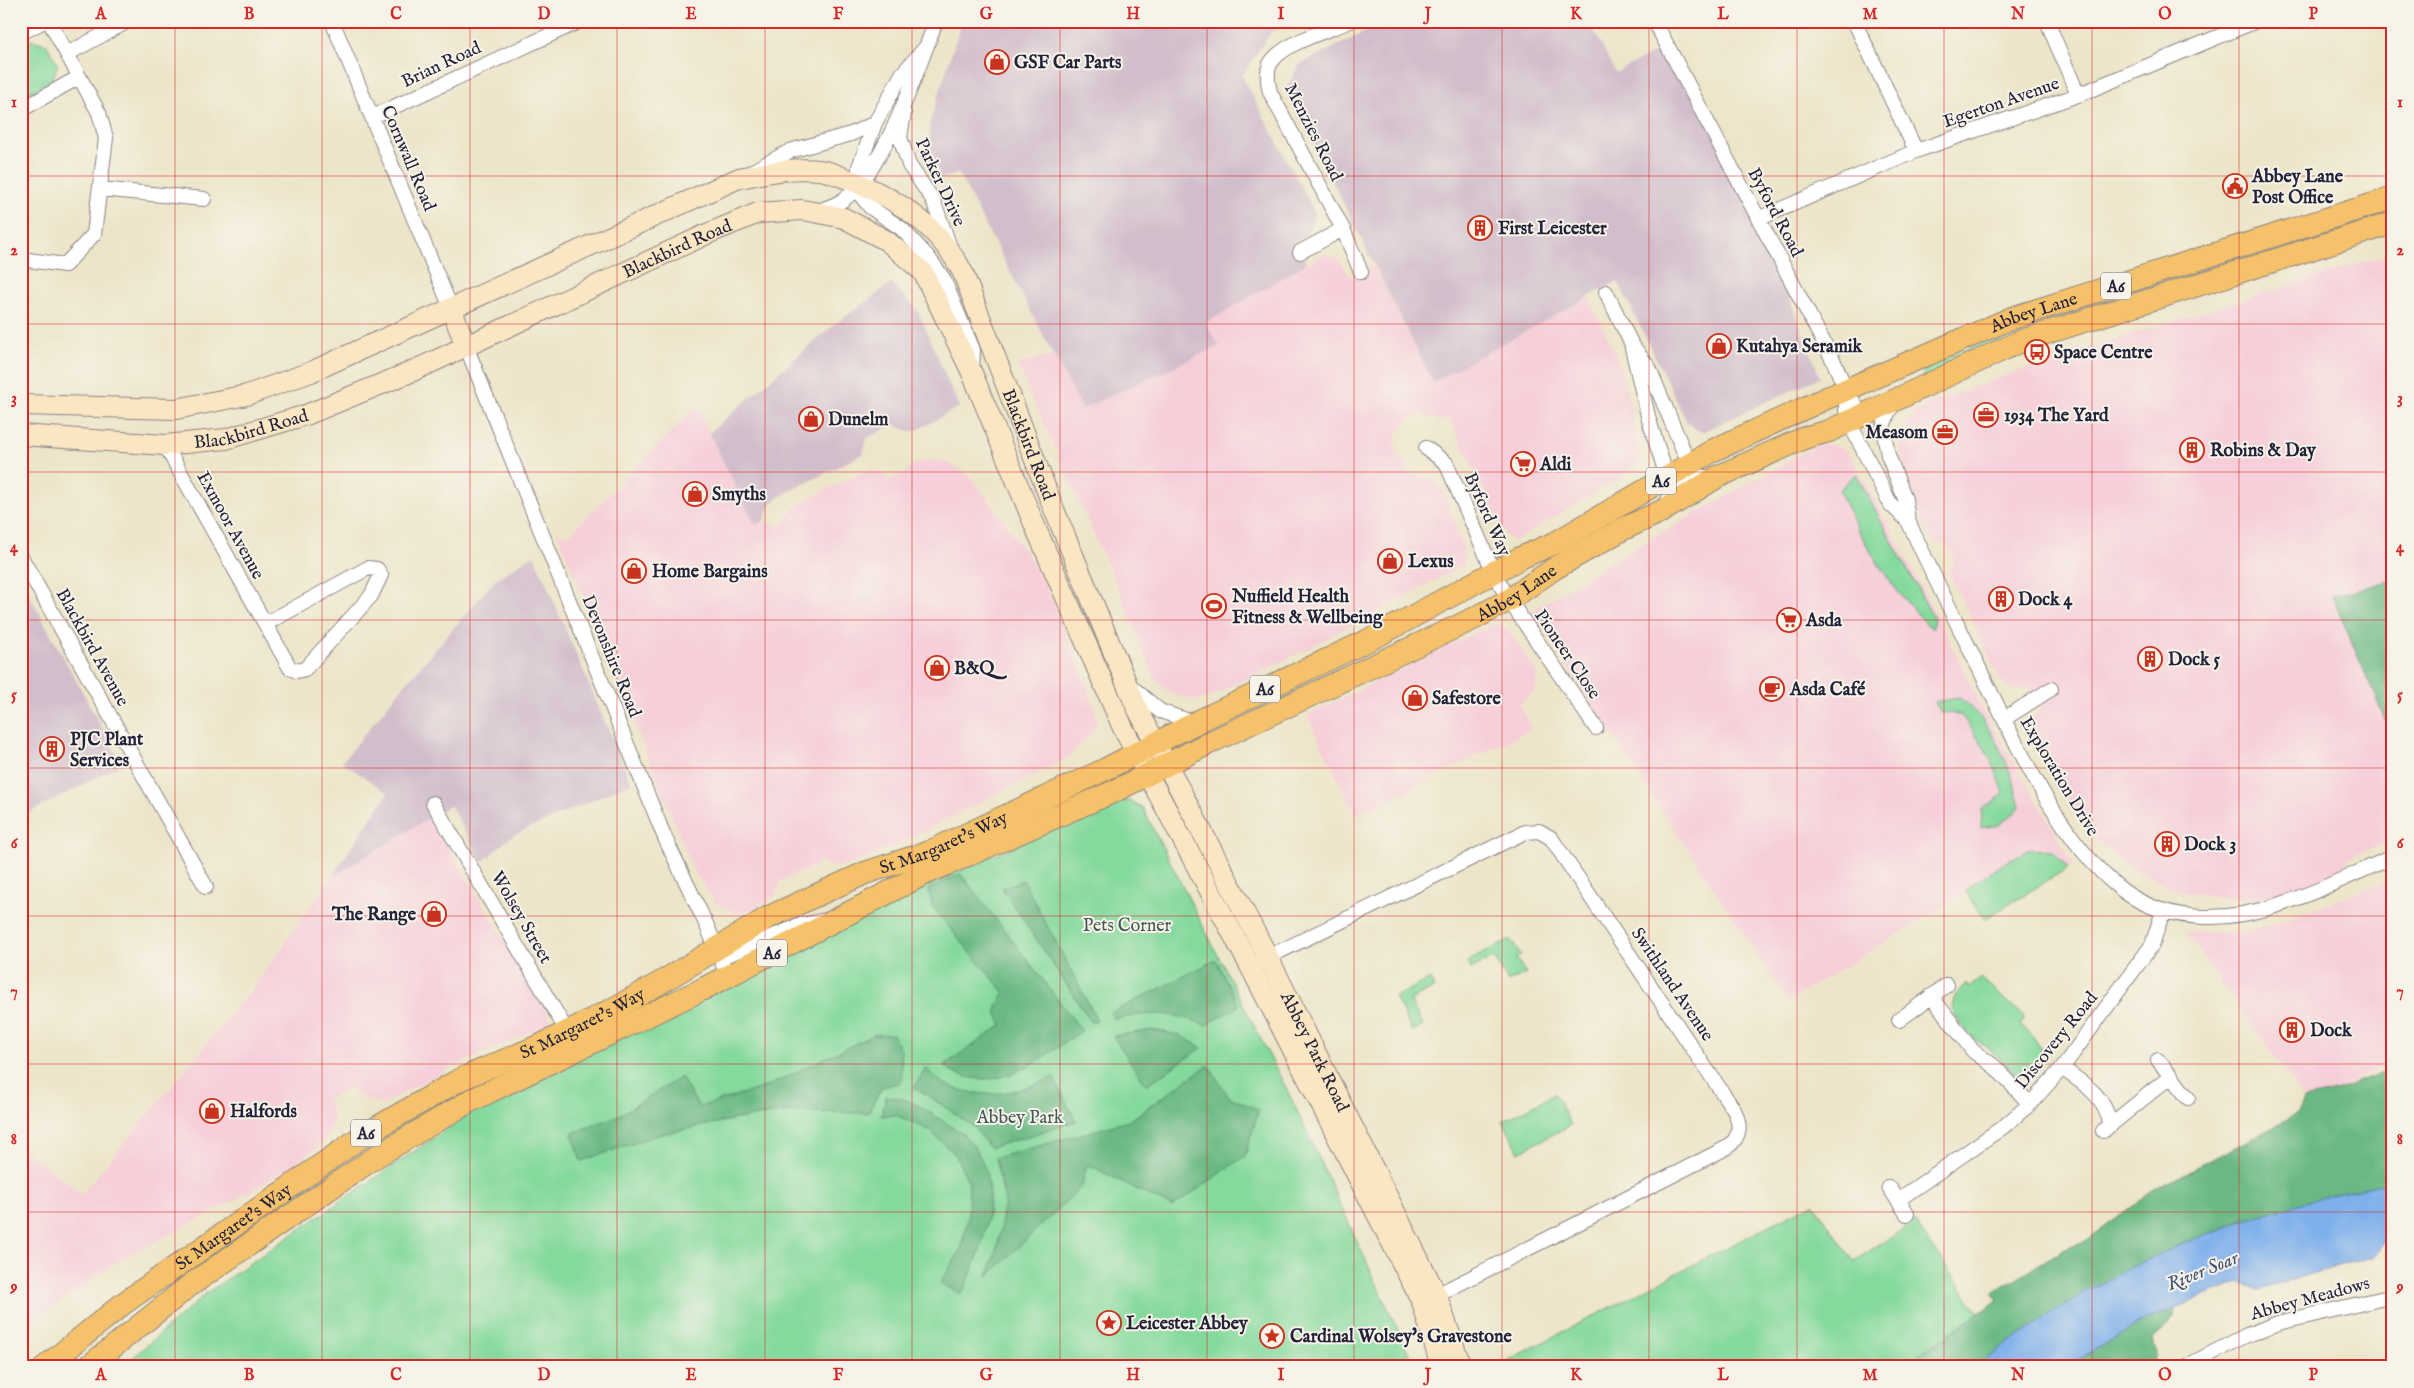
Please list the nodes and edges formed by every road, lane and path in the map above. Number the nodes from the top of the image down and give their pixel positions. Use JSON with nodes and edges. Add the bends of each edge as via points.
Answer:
{"nodes":[{"id":1,"x":44,"y":21,"type":"edge"},
{"id":2,"x":49,"y":21,"type":"edge"},
{"id":3,"x":128,"y":21,"type":"edge"},
{"id":4,"x":332,"y":21,"type":"edge"},
{"id":5,"x":580,"y":21,"type":"edge"},
{"id":6,"x":936,"y":21,"type":"edge"},
{"id":7,"x":1350,"y":21,"type":"edge"},
{"id":8,"x":1854,"y":21,"type":"edge"},
{"id":9,"x":2047,"y":21,"type":"edge"},
{"id":10,"x":2256,"y":21,"type":"edge"},
{"id":11,"x":2241,"y":24,"type":"edge"},
{"id":12,"x":1657,"y":26,"type":"dead end"},
{"id":13,"x":21,"y":33,"type":"edge"},
{"id":14,"x":925,"y":48,"type":"junction"},
{"id":15,"x":67,"y":54,"type":"junction"},
{"id":16,"x":79,"y":77,"type":"junction"},
{"id":17,"x":2078,"y":95,"type":"junction"},
{"id":18,"x":906,"y":98,"type":"junction"},
{"id":19,"x":21,"y":110,"type":"edge"},
{"id":20,"x":372,"y":117,"type":"junction"},
{"id":21,"x":875,"y":123,"type":"junction"},
{"id":22,"x":1916,"y":151,"type":"junction"},
{"id":23,"x":739,"y":178,"type":"junction"},
{"id":24,"x":858,"y":184,"type":"junction"},
{"id":25,"x":100,"y":189,"type":"junction"},
{"id":26,"x":2393,"y":198,"type":"edge"},
{"id":27,"x":204,"y":199,"type":"dead end"},
{"id":28,"x":814,"y":212,"type":"junction"},
{"id":29,"x":1758,"y":219,"type":"junction"},
{"id":30,"x":2393,"y":223,"type":"edge"},
{"id":31,"x":1343,"y":229,"type":"junction"},
{"id":32,"x":952,"y":252,"type":"junction"},
{"id":33,"x":1300,"y":252,"type":"dead end"},
{"id":34,"x":21,"y":259,"type":"edge"},
{"id":35,"x":1361,"y":272,"type":"dead end"},
{"id":36,"x":1606,"y":292,"type":"dead end"},
{"id":37,"x":451,"y":308,"type":"junction"},
{"id":38,"x":1632,"y":345,"type":"junction"},
{"id":39,"x":466,"y":346,"type":"junction"},
{"id":40,"x":972,"y":372,"type":"junction"},
{"id":41,"x":1897,"y":400,"type":"junction"},
{"id":42,"x":21,"y":405,"type":"edge"},
{"id":43,"x":1851,"y":410,"type":"junction"},
{"id":44,"x":1883,"y":427,"type":"junction"},
{"id":45,"x":22,"y":436,"type":"edge"},
{"id":46,"x":165,"y":445,"type":"junction"},
{"id":47,"x":1426,"y":448,"type":"dead end"},
{"id":48,"x":1033,"y":456,"type":"junction"},
{"id":49,"x":1009,"y":464,"type":"junction"},
{"id":50,"x":1680,"y":473,"type":"junction"},
{"id":51,"x":1717,"y":477,"type":"junction"},
{"id":52,"x":1662,"y":511,"type":"junction"},
{"id":53,"x":1908,"y":521,"type":"junction"},
{"id":54,"x":21,"y":557,"type":"edge"},
{"id":55,"x":1494,"y":573,"type":"junction"},
{"id":56,"x":1510,"y":600,"type":"junction"},
{"id":57,"x":265,"y":624,"type":"junction"},
{"id":58,"x":1127,"y":684,"type":"junction"},
{"id":59,"x":2051,"y":689,"type":"dead end"},
{"id":60,"x":2004,"y":718,"type":"junction"},
{"id":61,"x":1196,"y":723,"type":"junction"},
{"id":62,"x":1596,"y":728,"type":"dead end"},
{"id":63,"x":1155,"y":743,"type":"junction"},
{"id":64,"x":1135,"y":754,"type":"junction"},
{"id":65,"x":1168,"y":764,"type":"junction"},
{"id":66,"x":1146,"y":775,"type":"junction"},
{"id":67,"x":433,"y":803,"type":"dead end"},
{"id":68,"x":2393,"y":857,"type":"edge"},
{"id":69,"x":206,"y":887,"type":"dead end"},
{"id":70,"x":2162,"y":911,"type":"junction"},
{"id":71,"x":849,"y":914,"type":"junction"},
{"id":72,"x":716,"y":948,"type":"junction"},
{"id":73,"x":1268,"y":957,"type":"junction"},
{"id":74,"x":1250,"y":966,"type":"junction"},
{"id":75,"x":728,"y":977,"type":"junction"},
{"id":76,"x":1947,"y":984,"type":"dead end"},
{"id":77,"x":1931,"y":996,"type":"junction"},
{"id":78,"x":1899,"y":1020,"type":"dead end"},
{"id":79,"x":572,"y":1041,"type":"junction"},
{"id":80,"x":2158,"y":1060,"type":"dead end"},
{"id":81,"x":2062,"y":1068,"type":"junction"},
{"id":82,"x":2170,"y":1076,"type":"junction"},
{"id":83,"x":2188,"y":1098,"type":"dead end"},
{"id":84,"x":2030,"y":1104,"type":"junction"},
{"id":85,"x":1889,"y":1187,"type":"dead end"},
{"id":86,"x":1898,"y":1200,"type":"junction"},
{"id":87,"x":1907,"y":1214,"type":"dead end"},
{"id":88,"x":2393,"y":1296,"type":"edge"},
{"id":89,"x":1429,"y":1299,"type":"junction"},
{"id":90,"x":45,"y":1367,"type":"edge"},
{"id":91,"x":88,"y":1367,"type":"edge"},
{"id":92,"x":1441,"y":1367,"type":"edge"},
{"id":93,"x":1461,"y":1367,"type":"edge"},
{"id":94,"x":2186,"y":1367,"type":"edge"}],
"edges":[{"from":1,"to":13,"type":"street"},
{"from":2,"to":15,"type":"street"},
{"from":3,"to":15,"type":"street"},
{"from":4,"to":20,"type":"street","name":"Cornwall Road"},
{"from":5,"to":20,"type":"street","name":"Brian Road"},
{"from":6,"to":14,"type":"street","name":"Parker Drive"},
{"from":7,"to":31,"type":"street","name":"Menzies Road","via":[[1289,47],[1276,56],[1269,66],[1267,78],[1270,92]]},
{"from":8,"to":22,"type":"street"},
{"from":9,"to":17,"type":"street"},
{"from":10,"to":11,"type":"street","name":"Egerton Avenue"},
{"from":11,"to":17,"type":"street","name":"Egerton Avenue"},
{"from":12,"to":29,"type":"street","name":"Byford Road"},
{"from":14,"to":18,"type":"street","name":"Parker Drive"},
{"from":14,"to":21,"type":"street","name":"Parker Drive","via":[[902,74]]},
{"from":15,"to":16,"type":"street"},
{"from":16,"to":19,"type":"street"},
{"from":16,"to":25,"type":"street","via":[[99,113],[106,138]]},
{"from":17,"to":22,"type":"street","name":"Egerton Avenue"},
{"from":18,"to":24,"type":"street","name":"Parker Drive","via":[[876,160]]},
{"from":18,"to":32,"type":"street","name":"Parker Drive","via":[[900,137],[909,164],[933,200]]},
{"from":20,"to":37,"type":"street","name":"Cornwall Road"},
{"from":21,"to":23,"type":"street","via":[[851,134],[790,150]]},
{"from":21,"to":24,"type":"street","name":"Parker Drive","via":[[859,167]]},
{"from":22,"to":29,"type":"street","name":"Egerton Avenue"},
{"from":23,"to":24,"type":"street","name":"Blackbird Road","via":[[784,169],[820,170]]},
{"from":23,"to":37,"type":"street","name":"Blackbird Road"},
{"from":24,"to":28,"type":"street","name":"Parker Drive","via":[[843,200]]},
{"from":24,"to":32,"type":"street","name":"Blackbird Road","via":[[887,196],[921,218]]},
{"from":24,"to":40,"type":"street","name":"Blackbird Road","via":[[862,198],[870,208],[902,230],[943,278],[973,350]]},
{"from":25,"to":27,"type":"street"},
{"from":25,"to":34,"type":"street","via":[[94,234],[65,265]]},
{"from":26,"to":43,"type":"main road","name":"Abbey Lane","number":"A6","via":[[2012,318]]},
{"from":28,"to":39,"type":"street","name":"Blackbird Road","via":[[758,213]]},
{"from":28,"to":40,"type":"street","name":"Blackbird Road","via":[[844,218],[875,234],[923,272]]},
{"from":29,"to":43,"type":"street","name":"Byford Road","via":[[1834,362]]},
{"from":30,"to":41,"type":"main road","name":"Abbey Lane","number":"A6","via":[[2021,341]]},
{"from":31,"to":33,"type":"street"},
{"from":31,"to":35,"type":"street","name":"Menzies Road"},
{"from":32,"to":48,"type":"street","name":"Blackbird Road"},
{"from":36,"to":38,"type":"street"},
{"from":37,"to":39,"type":"street"},
{"from":37,"to":42,"type":"street","name":"Blackbird Road","via":[[311,372],[247,396],[176,410]]},
{"from":38,"to":50,"type":"street","via":[[1649,368]]},
{"from":38,"to":50,"type":"street","via":[[1646,411]]},
{"from":39,"to":46,"type":"street","name":"Blackbird Road","via":[[306,415],[226,439]]},
{"from":39,"to":72,"type":"street","name":"Devonshire Road","via":[[666,838]]},
{"from":40,"to":49,"type":"street","name":"Blackbird Road"},
{"from":41,"to":43,"type":"main road","name":"Abbey Lane","number":"A6"},
{"from":41,"to":44,"type":"street"},
{"from":43,"to":44,"type":"street","via":[[1874,419]]},
{"from":43,"to":50,"type":"main road","name":"Abbey Lane","number":"A6","via":[[1817,410],[1771,425],[1714,450]]},
{"from":43,"to":51,"type":"main road","name":"Abbey Lane","number":"A6","via":[[1829,431],[1804,438]]},
{"from":43,"to":53,"type":"street","name":"Exploration Drive","via":[[1891,505]]},
{"from":44,"to":53,"type":"street","name":"Exploration Drive","via":[[1888,455],[1905,499]]},
{"from":45,"to":46,"type":"street","name":"Blackbird Road"},
{"from":46,"to":57,"type":"street","name":"Exmoor Avenue"},
{"from":47,"to":55,"type":"street","name":"Byford Way","via":[[1446,463]]},
{"from":48,"to":49,"type":"street"},
{"from":48,"to":58,"type":"street","name":"Blackbird Road"},
{"from":49,"to":64,"type":"street","name":"Blackbird Road"},
{"from":50,"to":51,"type":"street"},
{"from":50,"to":52,"type":"street"},
{"from":50,"to":55,"type":"main road","name":"Abbey Lane","number":"A6"},
{"from":51,"to":52,"type":"main road","name":"Abbey Lane","number":"A6"},
{"from":52,"to":56,"type":"main road","name":"Abbey Lane","number":"A6","via":[[1555,568]]},
{"from":53,"to":60,"type":"street","name":"Exploration Drive"},
{"from":54,"to":69,"type":"street","name":"Blackbird Avenue"},
{"from":55,"to":56,"type":"street","name":"Byford Way"},
{"from":55,"to":61,"type":"main road","name":"Abbey Lane","number":"A6","via":[[1375,637]]},
{"from":56,"to":62,"type":"street","name":"Pioneer Close"},
{"from":56,"to":65,"type":"main road","name":"Abbey Lane","number":"A6"},
{"from":57,"to":57,"type":"street","name":"Exmoor Avenue","via":[[368,568],[378,570],[380,575],[371,596],[305,669],[297,672],[290,668]]},
{"from":58,"to":61,"type":"street","via":[[1160,711]]},
{"from":58,"to":63,"type":"street","name":"Blackbird Road"},
{"from":59,"to":60,"type":"street"},
{"from":60,"to":70,"type":"street","name":"Exploration Drive","via":[[2063,823],[2091,861],[2123,891]]},
{"from":61,"to":63,"type":"main road","name":"Abbey Lane","number":"A6"},
{"from":63,"to":64,"type":"main road","name":"St Margaret's Way","number":"A6"},
{"from":63,"to":65,"type":"street","name":"Abbey Park Road"},
{"from":64,"to":66,"type":"street","name":"Abbey Park Road"},
{"from":64,"to":72,"type":"main road","name":"St Margaret's Way","number":"A6","via":[[929,852],[865,873],[812,896]]},
{"from":65,"to":66,"type":"main road","name":"St Margaret's Way","number":"A6"},
{"from":65,"to":73,"type":"street","name":"Abbey Park Road"},
{"from":66,"to":71,"type":"main road","name":"St Margaret's Way","number":"A6","via":[[920,876]]},
{"from":66,"to":74,"type":"street","name":"Abbey Park Road"},
{"from":67,"to":79,"type":"street","name":"Wolsey Street"},
{"from":68,"to":70,"type":"street","name":"Exploration Drive","via":[[2260,911],[2204,917]]},
{"from":70,"to":81,"type":"street","name":"Discovery Road","via":[[2152,945]]},
{"from":71,"to":72,"type":"street","via":[[801,925],[729,954]]},
{"from":71,"to":75,"type":"main road","name":"St Margaret's Way","number":"A6"},
{"from":72,"to":75,"type":"street","name":"Devonshire Road"},
{"from":72,"to":79,"type":"main road","name":"St Margaret's Way","number":"A6"},
{"from":73,"to":74,"type":"street","name":"Swithland Avenue"},
{"from":73,"to":89,"type":"street","name":"Abbey Park Road"},
{"from":73,"to":89,"type":"street","name":"Swithland Avenue","via":[[1525,832],[1546,833],[1734,1110],[1739,1131],[1737,1138],[1728,1146]]},
{"from":74,"to":89,"type":"street","name":"Abbey Park Road"},
{"from":75,"to":79,"type":"main road","name":"St Margaret's Way","number":"A6"},
{"from":76,"to":77,"type":"street"},
{"from":77,"to":78,"type":"street"},
{"from":77,"to":84,"type":"street","via":[[1974,1051],[1995,1067]]},
{"from":79,"to":90,"type":"main road","name":"St Margaret's Way","number":"A6","via":[[461,1079],[364,1135],[124,1302]]},
{"from":79,"to":91,"type":"main road","name":"St Margaret's Way","number":"A6","via":[[377,1156],[189,1286]]},
{"from":80,"to":82,"type":"street"},
{"from":81,"to":82,"type":"street","via":[[2101,1099],[2106,1107],[2107,1128]]},
{"from":81,"to":84,"type":"street","name":"Discovery Road"},
{"from":82,"to":83,"type":"street"},
{"from":84,"to":86,"type":"street","name":"Discovery Road","via":[[2003,1127]]},
{"from":85,"to":86,"type":"street"},
{"from":86,"to":87,"type":"street"},
{"from":88,"to":94,"type":"street","name":"Abbey Meadows","via":[[2278,1323],[2247,1334]]},
{"from":89,"to":92,"type":"street","name":"Abbey Park Road"},
{"from":89,"to":93,"type":"street","name":"Abbey Park Road"}]}
